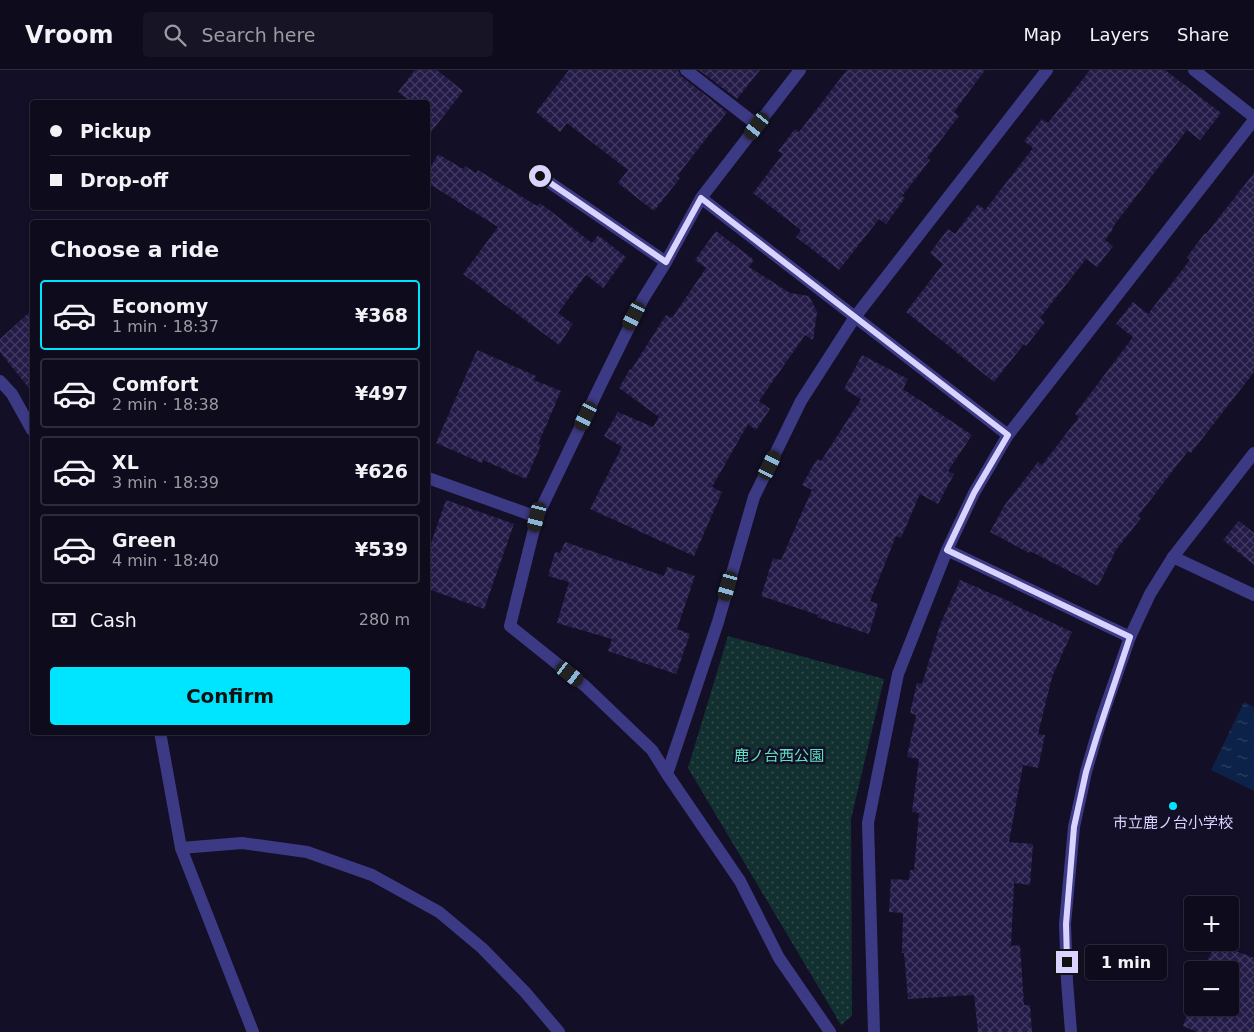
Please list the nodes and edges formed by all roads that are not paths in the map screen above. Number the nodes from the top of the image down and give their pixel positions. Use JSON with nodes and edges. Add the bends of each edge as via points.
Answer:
{"nodes":[{"id":1,"x":686,"y":70,"type":"edge"},
{"id":2,"x":800,"y":70,"type":"edge"},
{"id":3,"x":1047,"y":70,"type":"edge"},
{"id":4,"x":1194,"y":70,"type":"edge"},
{"id":5,"x":1254,"y":118,"type":"edge"},
{"id":6,"x":757,"y":126,"type":"junction"},
{"id":7,"x":540,"y":176,"type":"dead end"},
{"id":8,"x":701,"y":198,"type":"junction"},
{"id":9,"x":666,"y":262,"type":"junction"},
{"id":10,"x":855,"y":317,"type":"junction"},
{"id":11,"x":0,"y":381,"type":"edge"},
{"id":12,"x":30,"y":426,"type":"edge"},
{"id":13,"x":1008,"y":435,"type":"junction"},
{"id":14,"x":1254,"y":453,"type":"edge"},
{"id":15,"x":430,"y":479,"type":"edge"},
{"id":16,"x":537,"y":517,"type":"junction"},
{"id":17,"x":947,"y":550,"type":"junction"},
{"id":18,"x":1173,"y":557,"type":"junction"},
{"id":19,"x":1254,"y":595,"type":"edge"},
{"id":20,"x":1130,"y":637,"type":"junction"},
{"id":21,"x":161,"y":735,"type":"edge"},
{"id":22,"x":667,"y":774,"type":"junction"},
{"id":23,"x":181,"y":848,"type":"junction"},
{"id":24,"x":253,"y":1032,"type":"edge"},
{"id":25,"x":559,"y":1032,"type":"edge"},
{"id":26,"x":830,"y":1032,"type":"edge"},
{"id":27,"x":874,"y":1032,"type":"edge"},
{"id":28,"x":1071,"y":1032,"type":"edge"}],
"edges":[{"from":1,"to":6,"type":"street"},
{"from":2,"to":6,"type":"street"},
{"from":3,"to":10,"type":"street"},
{"from":4,"to":5,"type":"street"},
{"from":5,"to":13,"type":"street"},
{"from":6,"to":8,"type":"street"},
{"from":7,"to":9,"type":"street"},
{"from":8,"to":9,"type":"street"},
{"from":8,"to":10,"type":"street"},
{"from":9,"to":16,"type":"street","via":[[643,300]]},
{"from":10,"to":13,"type":"street"},
{"from":10,"to":22,"type":"street","via":[[801,401],[754,496],[718,622]]},
{"from":11,"to":12,"type":"street","via":[[12,394]]},
{"from":13,"to":17,"type":"street","via":[[974,493]]},
{"from":14,"to":18,"type":"street"},
{"from":15,"to":16,"type":"street"},
{"from":16,"to":22,"type":"street","via":[[510,626],[585,686],[652,750]]},
{"from":17,"to":20,"type":"street"},
{"from":17,"to":27,"type":"street","via":[[898,674],[868,823]]},
{"from":18,"to":19,"type":"street"},
{"from":18,"to":20,"type":"street","via":[[1150,594]]},
{"from":20,"to":28,"type":"street","via":[[1086,772],[1074,827],[1066,924]]},
{"from":21,"to":23,"type":"street"},
{"from":22,"to":26,"type":"street","via":[[740,881],[779,958]]},
{"from":23,"to":24,"type":"street"},
{"from":23,"to":25,"type":"street","via":[[242,843],[307,852],[372,875],[439,912],[482,948]]}]}
